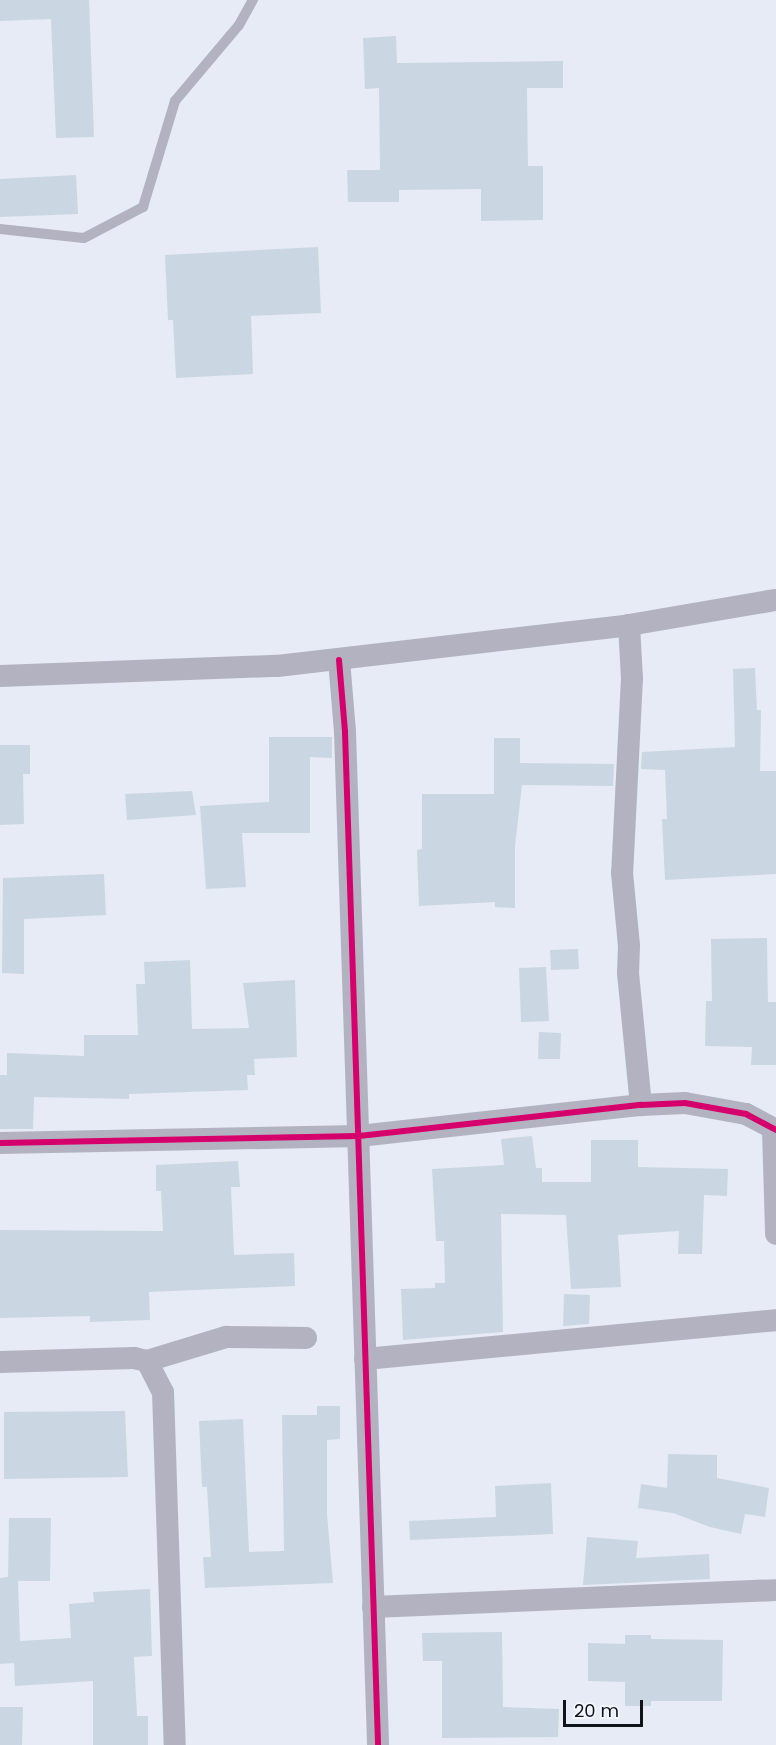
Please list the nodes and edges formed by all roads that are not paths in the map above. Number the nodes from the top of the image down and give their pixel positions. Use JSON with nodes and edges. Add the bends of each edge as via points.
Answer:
{"nodes":[{"id":1,"x":253,"y":0,"type":"edge"},
{"id":2,"x":0,"y":229,"type":"edge"},
{"id":3,"x":776,"y":600,"type":"edge"},
{"id":4,"x":629,"y":625,"type":"junction"},
{"id":5,"x":339,"y":660,"type":"junction"},
{"id":6,"x":0,"y":676,"type":"edge"},
{"id":7,"x":641,"y":1105,"type":"junction"},
{"id":8,"x":775,"y":1130,"type":"edge"},
{"id":9,"x":359,"y":1136,"type":"junction"},
{"id":10,"x":0,"y":1143,"type":"edge"},
{"id":11,"x":776,"y":1234,"type":"edge"},
{"id":12,"x":776,"y":1320,"type":"edge"},
{"id":13,"x":306,"y":1338,"type":"dead end"},
{"id":14,"x":365,"y":1359,"type":"junction"},
{"id":15,"x":147,"y":1361,"type":"junction"},
{"id":16,"x":0,"y":1362,"type":"edge"},
{"id":17,"x":776,"y":1590,"type":"edge"},
{"id":18,"x":373,"y":1607,"type":"junction"},
{"id":19,"x":175,"y":1745,"type":"edge"},
{"id":20,"x":378,"y":1745,"type":"edge"}],
"edges":[{"from":1,"to":2,"type":"lane","via":[[238,25],[176,101],[143,207],[84,238]]},
{"from":3,"to":4,"type":"street"},
{"from":4,"to":5,"type":"street"},
{"from":4,"to":7,"type":"street","via":[[632,678],[622,873]]},
{"from":5,"to":6,"type":"street","via":[[277,666]]},
{"from":5,"to":9,"type":"street"},
{"from":7,"to":8,"type":"street","via":[[685,1103],[746,1114]]},
{"from":7,"to":9,"type":"street"},
{"from":8,"to":11,"type":"street"},
{"from":9,"to":10,"type":"street"},
{"from":9,"to":14,"type":"street"},
{"from":12,"to":14,"type":"street"},
{"from":13,"to":15,"type":"street","via":[[226,1337]]},
{"from":14,"to":18,"type":"street"},
{"from":15,"to":16,"type":"street","via":[[134,1358]]},
{"from":15,"to":19,"type":"street","via":[[163,1392]]},
{"from":17,"to":18,"type":"street"},
{"from":18,"to":20,"type":"street"}]}
